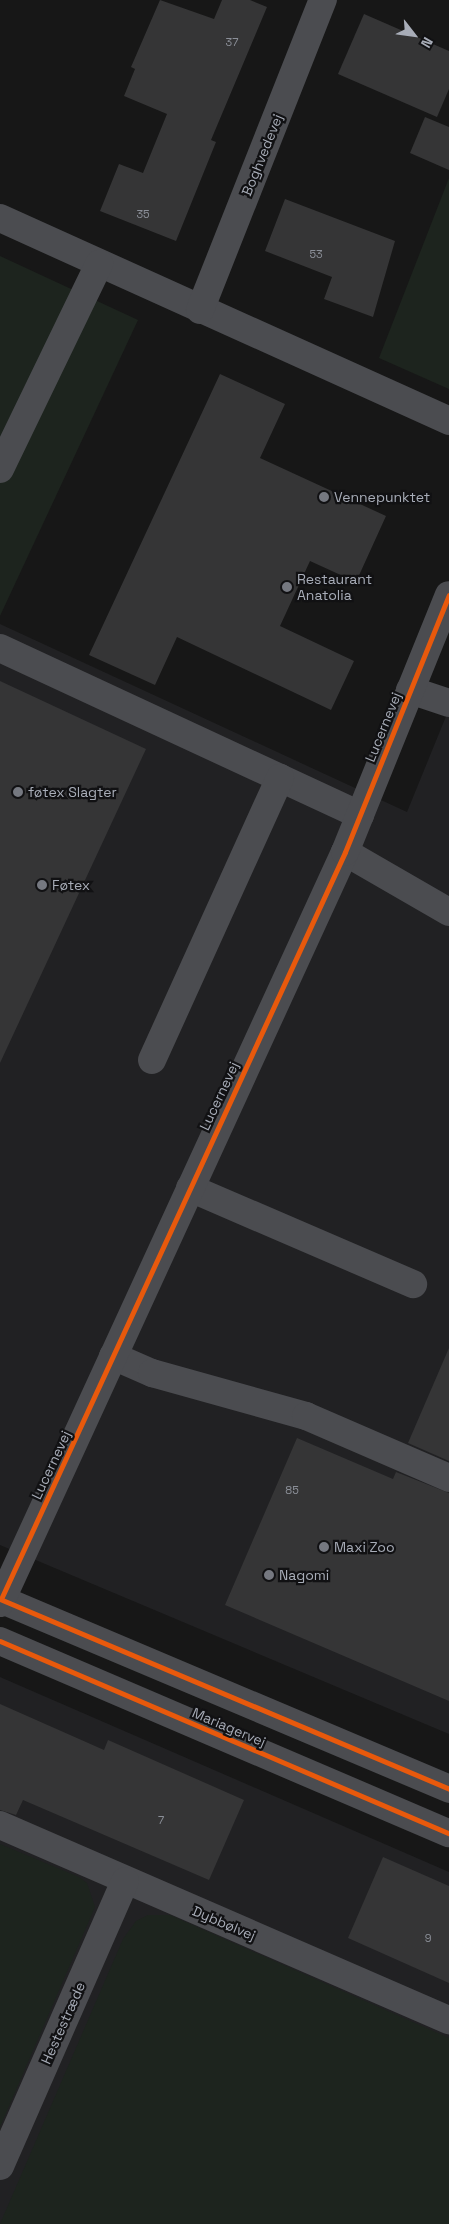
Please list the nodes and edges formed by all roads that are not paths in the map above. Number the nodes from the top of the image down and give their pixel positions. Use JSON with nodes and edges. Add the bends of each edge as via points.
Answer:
{"nodes":[{"id":1,"x":323,"y":0,"type":"edge"},
{"id":2,"x":0,"y":218,"type":"edge"},
{"id":3,"x":99,"y":264,"type":"junction"},
{"id":4,"x":200,"y":310,"type":"junction"},
{"id":5,"x":449,"y":421,"type":"edge"},
{"id":6,"x":0,"y":469,"type":"edge"},
{"id":7,"x":449,"y":595,"type":"edge"},
{"id":8,"x":0,"y":648,"type":"edge"},
{"id":9,"x":410,"y":690,"type":"junction"},
{"id":10,"x":449,"y":703,"type":"edge"},
{"id":11,"x":280,"y":778,"type":"junction"},
{"id":12,"x":360,"y":815,"type":"junction"},
{"id":13,"x":345,"y":852,"type":"junction"},
{"id":14,"x":449,"y":912,"type":"edge"},
{"id":15,"x":152,"y":1060,"type":"dead end"},
{"id":16,"x":190,"y":1188,"type":"junction"},
{"id":17,"x":413,"y":1284,"type":"dead end"},
{"id":18,"x":113,"y":1356,"type":"junction"},
{"id":19,"x":449,"y":1478,"type":"edge"},
{"id":20,"x":0,"y":1600,"type":"edge"},
{"id":21,"x":0,"y":1642,"type":"edge"},
{"id":22,"x":449,"y":1789,"type":"edge"},
{"id":23,"x":0,"y":1825,"type":"edge"},
{"id":24,"x":449,"y":1832,"type":"edge"},
{"id":25,"x":125,"y":1881,"type":"junction"},
{"id":26,"x":449,"y":2020,"type":"edge"},
{"id":27,"x":0,"y":2166,"type":"edge"}],
"edges":[{"from":1,"to":4,"type":"street","name":"Boghvedevej"},
{"from":2,"to":3,"type":"street"},
{"from":3,"to":4,"type":"street"},
{"from":3,"to":6,"type":"street"},
{"from":4,"to":5,"type":"street"},
{"from":7,"to":9,"type":"street","name":"Lucernevej"},
{"from":8,"to":11,"type":"street"},
{"from":9,"to":10,"type":"street"},
{"from":9,"to":12,"type":"street","name":"Lucernevej"},
{"from":11,"to":12,"type":"street"},
{"from":11,"to":15,"type":"street"},
{"from":12,"to":13,"type":"street","name":"Lucernevej"},
{"from":13,"to":14,"type":"street"},
{"from":13,"to":16,"type":"street","name":"Lucernevej"},
{"from":16,"to":17,"type":"street"},
{"from":16,"to":18,"type":"street","name":"Lucernevej"},
{"from":18,"to":19,"type":"street","via":[[152,1373],[306,1416]]},
{"from":18,"to":20,"type":"street","name":"Lucernevej"},
{"from":20,"to":22,"type":"street","name":"Mariagervej"},
{"from":21,"to":24,"type":"street","name":"Mariagervej"},
{"from":23,"to":25,"type":"street","name":"Dybbølvej"},
{"from":25,"to":26,"type":"street","name":"Dybbølvej"},
{"from":25,"to":27,"type":"street","name":"Hestestræde"}]}
